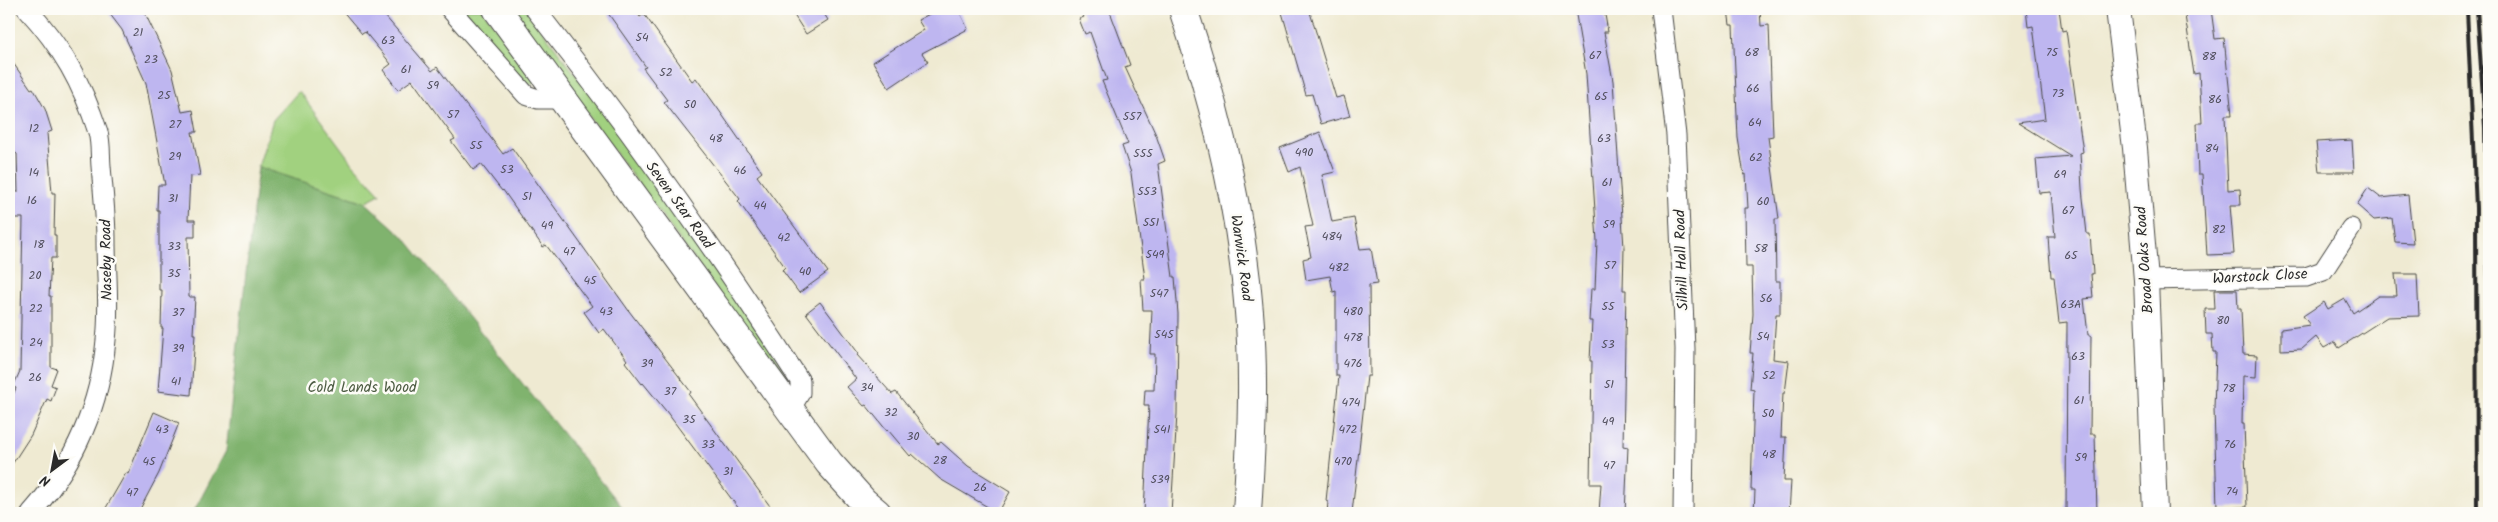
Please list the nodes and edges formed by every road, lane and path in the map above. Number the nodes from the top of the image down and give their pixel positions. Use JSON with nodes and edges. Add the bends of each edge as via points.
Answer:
{"nodes":[{"id":1,"x":27,"y":9,"type":"edge"},
{"id":2,"x":450,"y":9,"type":"edge"},
{"id":3,"x":497,"y":9,"type":"edge"},
{"id":4,"x":534,"y":9,"type":"edge"},
{"id":5,"x":1183,"y":9,"type":"edge"},
{"id":6,"x":1660,"y":9,"type":"edge"},
{"id":7,"x":2118,"y":9,"type":"edge"},
{"id":8,"x":563,"y":99,"type":"junction"},
{"id":9,"x":2351,"y":228,"type":"dead end"},
{"id":10,"x":2146,"y":280,"type":"junction"},
{"id":11,"x":790,"y":410,"type":"junction"},
{"id":12,"x":31,"y":513,"type":"edge"},
{"id":13,"x":877,"y":513,"type":"edge"},
{"id":14,"x":1247,"y":513,"type":"edge"},
{"id":15,"x":1683,"y":513,"type":"edge"},
{"id":16,"x":2155,"y":513,"type":"edge"}],
"edges":[{"from":1,"to":12,"type":"street","name":"Naseby Road","via":[[54,38],[79,82],[98,134],[106,219],[106,339],[98,387],[71,460]]},
{"from":2,"to":8,"type":"street","via":[[526,95],[538,99]]},
{"from":3,"to":8,"type":"main road"},
{"from":4,"to":11,"type":"street","name":"Seven Star Road","via":[[687,214],[795,373],[800,381],[800,392]]},
{"from":5,"to":14,"type":"main road","name":"Warwick Road","via":[[1218,122],[1242,247],[1252,377]]},
{"from":6,"to":15,"type":"street","name":"Silhill Hall Road","via":[[1676,135],[1685,349]]},
{"from":7,"to":10,"type":"street","name":"Broad Oaks Road","via":[[2135,148]]},
{"from":8,"to":11,"type":"main road"},
{"from":9,"to":10,"type":"street","name":"Warstock Close","via":[[2323,271],[2306,277]]},
{"from":10,"to":16,"type":"street","name":"Broad Oaks Road"},
{"from":11,"to":13,"type":"main road","via":[[828,463]]}]}
